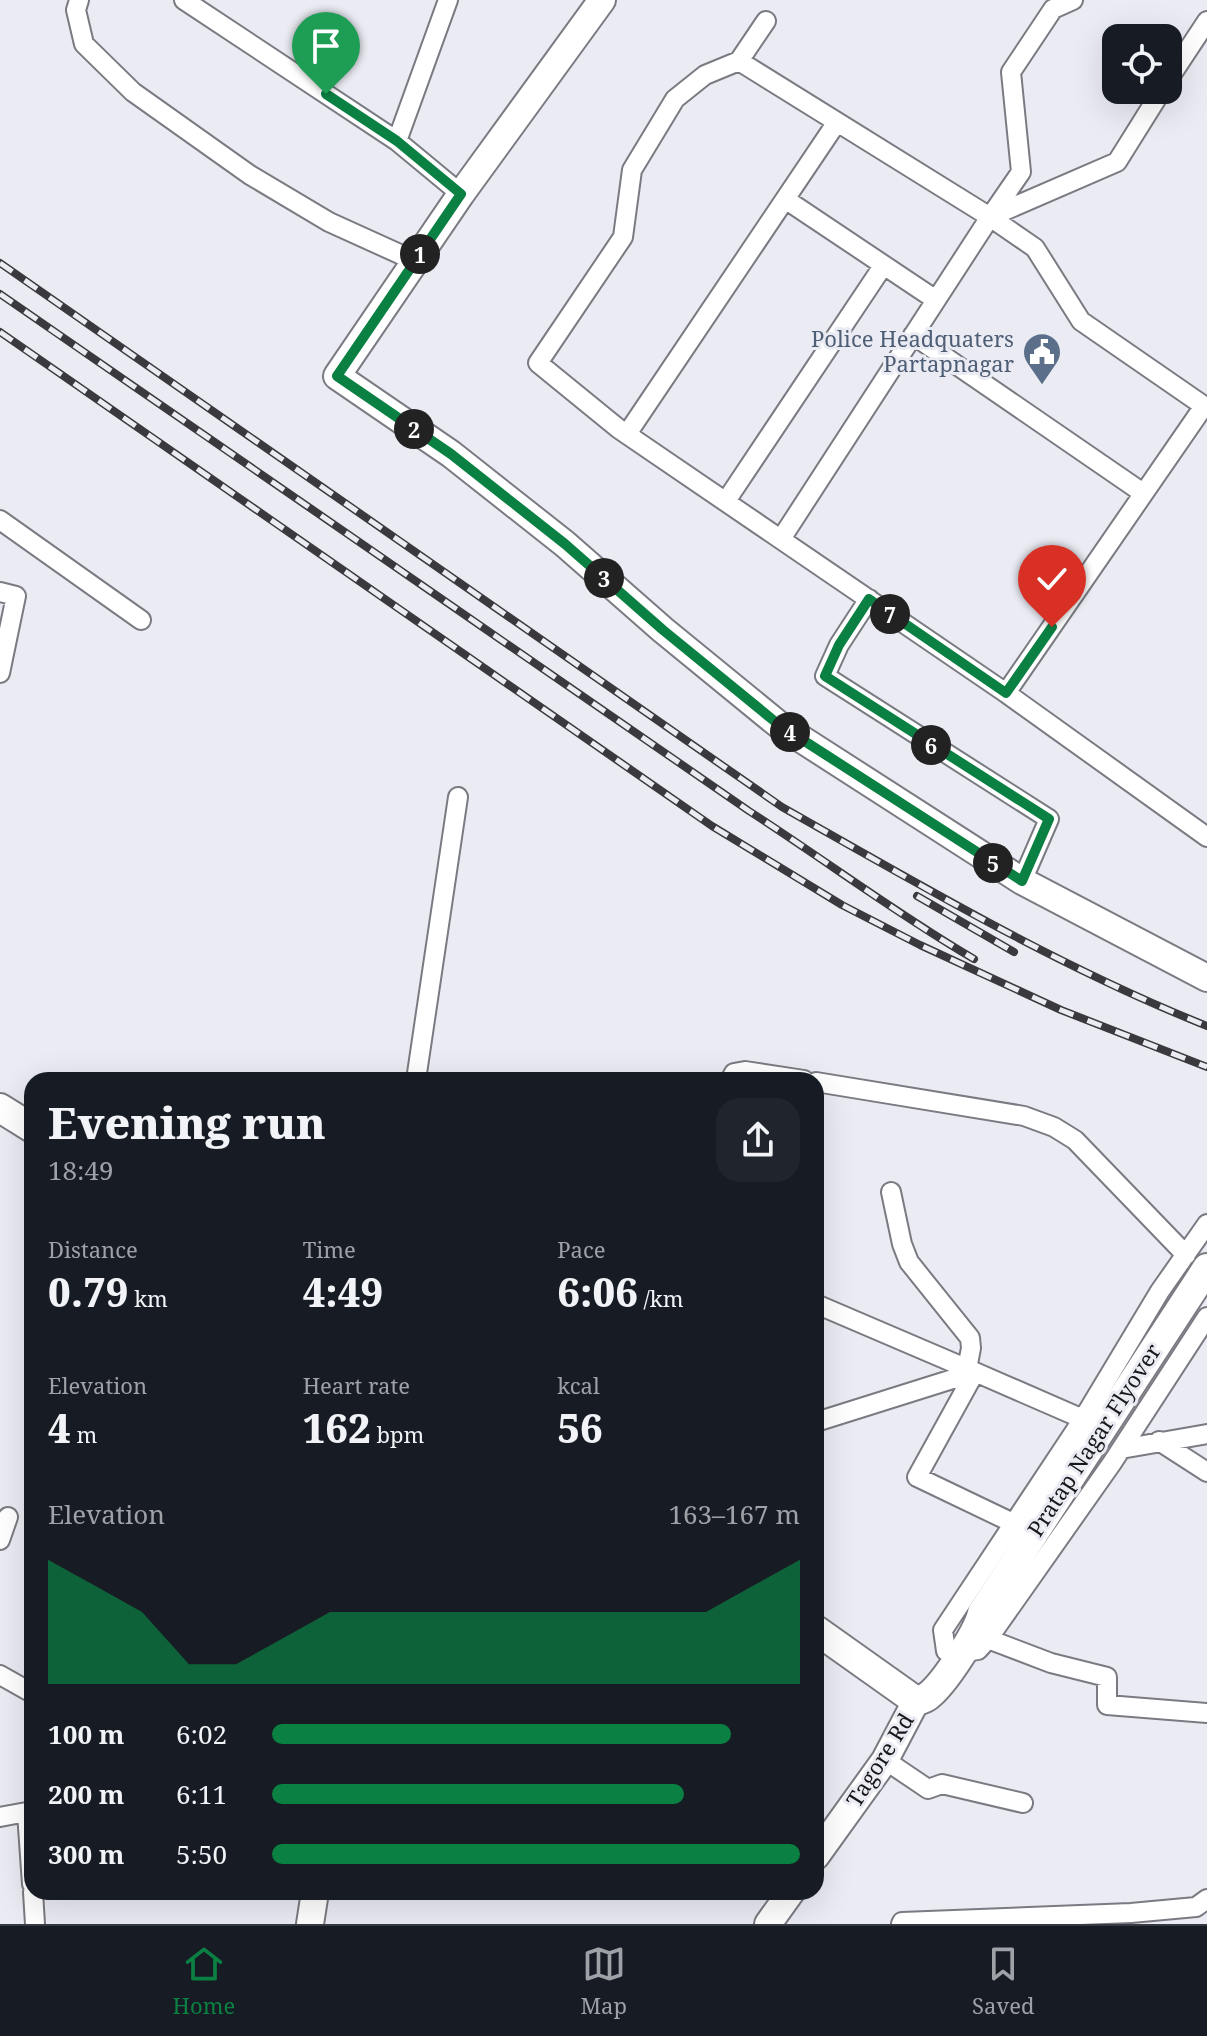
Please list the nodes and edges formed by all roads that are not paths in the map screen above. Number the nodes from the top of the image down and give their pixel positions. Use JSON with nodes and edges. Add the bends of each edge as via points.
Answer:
{"nodes":[{"id":1,"x":79,"y":0,"type":"edge"},
{"id":2,"x":184,"y":0,"type":"edge"},
{"id":3,"x":448,"y":0,"type":"edge"},
{"id":4,"x":602,"y":0,"type":"edge"},
{"id":5,"x":1071,"y":1,"type":"edge"},
{"id":6,"x":766,"y":21,"type":"dead end"},
{"id":7,"x":1207,"y":21,"type":"edge"},
{"id":8,"x":1182,"y":59,"type":"edge"},
{"id":9,"x":739,"y":61,"type":"junction"},
{"id":10,"x":1153,"y":104,"type":"edge"},
{"id":11,"x":837,"y":122,"type":"junction"},
{"id":12,"x":397,"y":141,"type":"junction"},
{"id":13,"x":461,"y":194,"type":"junction"},
{"id":14,"x":785,"y":199,"type":"junction"},
{"id":15,"x":990,"y":217,"type":"junction"},
{"id":16,"x":415,"y":261,"type":"junction"},
{"id":17,"x":883,"y":266,"type":"junction"},
{"id":18,"x":936,"y":300,"type":"junction"},
{"id":19,"x":913,"y":335,"type":"junction"},
{"id":20,"x":1205,"y":407,"type":"edge"},
{"id":21,"x":627,"y":434,"type":"junction"},
{"id":22,"x":1143,"y":493,"type":"junction"},
{"id":23,"x":726,"y":501,"type":"junction"},
{"id":24,"x":0,"y":520,"type":"edge"},
{"id":25,"x":781,"y":539,"type":"junction"},
{"id":26,"x":0,"y":592,"type":"edge"},
{"id":27,"x":869,"y":599,"type":"junction"},
{"id":28,"x":141,"y":620,"type":"dead end"},
{"id":29,"x":0,"y":673,"type":"edge"},
{"id":30,"x":1006,"y":693,"type":"junction"},
{"id":31,"x":458,"y":797,"type":"dead end"},
{"id":32,"x":1207,"y":837,"type":"edge"},
{"id":33,"x":1022,"y":881,"type":"junction"},
{"id":34,"x":1207,"y":978,"type":"edge"},
{"id":35,"x":417,"y":1072,"type":"edge"},
{"id":36,"x":824,"y":1083,"type":"edge"},
{"id":37,"x":0,"y":1108,"type":"edge"},
{"id":38,"x":24,"y":1123,"type":"edge"},
{"id":39,"x":891,"y":1192,"type":"dead end"},
{"id":40,"x":1207,"y":1224,"type":"edge"},
{"id":41,"x":1196,"y":1262,"type":"edge"},
{"id":42,"x":824,"y":1307,"type":"edge"},
{"id":43,"x":1207,"y":1317,"type":"edge"},
{"id":44,"x":971,"y":1371,"type":"junction"},
{"id":45,"x":824,"y":1419,"type":"edge"},
{"id":46,"x":1083,"y":1419,"type":"junction"},
{"id":47,"x":1207,"y":1434,"type":"edge"},
{"id":48,"x":1159,"y":1441,"type":"junction"},
{"id":49,"x":1121,"y":1449,"type":"junction"},
{"id":50,"x":1207,"y":1472,"type":"edge"},
{"id":51,"x":8,"y":1517,"type":"dead end"},
{"id":52,"x":1013,"y":1523,"type":"junction"},
{"id":53,"x":0,"y":1540,"type":"edge"},
{"id":54,"x":824,"y":1636,"type":"edge"},
{"id":55,"x":968,"y":1638,"type":"junction"},
{"id":56,"x":0,"y":1675,"type":"edge"},
{"id":57,"x":24,"y":1688,"type":"edge"},
{"id":58,"x":916,"y":1701,"type":"junction"},
{"id":59,"x":1207,"y":1713,"type":"edge"},
{"id":60,"x":885,"y":1760,"type":"junction"},
{"id":61,"x":1023,"y":1803,"type":"dead end"},
{"id":62,"x":24,"y":1813,"type":"edge"},
{"id":63,"x":0,"y":1817,"type":"edge"},
{"id":64,"x":824,"y":1845,"type":"edge"},
{"id":65,"x":1207,"y":1899,"type":"edge"},
{"id":66,"x":34,"y":1900,"type":"edge"},
{"id":67,"x":314,"y":1900,"type":"edge"},
{"id":68,"x":785,"y":1900,"type":"edge"},
{"id":69,"x":35,"y":1924,"type":"edge"},
{"id":70,"x":310,"y":1924,"type":"edge"},
{"id":71,"x":768,"y":1924,"type":"edge"},
{"id":72,"x":901,"y":1924,"type":"edge"}],
"edges":[{"from":1,"to":16,"type":"street","via":[[76,10],[84,44],[133,92],[250,175],[329,222]]},
{"from":2,"to":12,"type":"street"},
{"from":3,"to":12,"type":"street"},
{"from":4,"to":13,"type":"street"},
{"from":5,"to":15,"type":"street","via":[[1053,9],[1011,72],[1021,172]]},
{"from":6,"to":9,"type":"street"},
{"from":7,"to":8,"type":"street"},
{"from":9,"to":11,"type":"street"},
{"from":9,"to":21,"type":"street","via":[[705,75],[675,99],[632,170],[623,237],[538,363]]},
{"from":10,"to":15,"type":"street","via":[[1117,162]]},
{"from":11,"to":14,"type":"street"},
{"from":11,"to":15,"type":"street"},
{"from":12,"to":13,"type":"street"},
{"from":13,"to":16,"type":"street"},
{"from":14,"to":17,"type":"street"},
{"from":14,"to":21,"type":"street"},
{"from":15,"to":18,"type":"street"},
{"from":15,"to":20,"type":"street","via":[[1035,248],[1081,321]]},
{"from":16,"to":33,"type":"street","via":[[337,376],[451,454],[778,724]]},
{"from":17,"to":18,"type":"street"},
{"from":17,"to":23,"type":"street"},
{"from":18,"to":19,"type":"street"},
{"from":19,"to":22,"type":"street"},
{"from":19,"to":25,"type":"street"},
{"from":20,"to":22,"type":"street"},
{"from":21,"to":23,"type":"street"},
{"from":22,"to":30,"type":"street"},
{"from":23,"to":25,"type":"street"},
{"from":24,"to":28,"type":"street"},
{"from":25,"to":27,"type":"street"},
{"from":26,"to":29,"type":"street","via":[[16,596]]},
{"from":27,"to":30,"type":"street"},
{"from":27,"to":33,"type":"street","via":[[825,676],[1049,819]]},
{"from":30,"to":32,"type":"street"},
{"from":31,"to":35,"type":"street"},
{"from":33,"to":34,"type":"street"},
{"from":36,"to":41,"type":"street","via":[[1024,1116],[1054,1127],[1075,1140]]},
{"from":37,"to":38,"type":"main road"},
{"from":39,"to":44,"type":"street","via":[[909,1262],[970,1338]]},
{"from":40,"to":41,"type":"street"},
{"from":41,"to":46,"type":"street","via":[[1160,1291]]},
{"from":41,"to":55,"type":"main road","name":"Pratap Nagar Flyover"},
{"from":42,"to":44,"type":"street"},
{"from":43,"to":49,"type":"street"},
{"from":44,"to":45,"type":"street"},
{"from":44,"to":46,"type":"street"},
{"from":44,"to":52,"type":"street","via":[[917,1477]]},
{"from":46,"to":52,"type":"street"},
{"from":47,"to":48,"type":"street"},
{"from":48,"to":49,"type":"street"},
{"from":48,"to":50,"type":"street"},
{"from":49,"to":55,"type":"street"},
{"from":51,"to":53,"type":"street"},
{"from":52,"to":55,"type":"street","via":[[943,1630]]},
{"from":54,"to":58,"type":"main road"},
{"from":55,"to":58,"type":"main road","name":"Pratap Nagar Flyover","via":[[927,1697]]},
{"from":55,"to":59,"type":"street","via":[[1107,1677],[1107,1705]]},
{"from":56,"to":57,"type":"street"},
{"from":58,"to":60,"type":"street","name":"Tagore Rd"},
{"from":60,"to":61,"type":"street","via":[[928,1789],[942,1784]]},
{"from":60,"to":64,"type":"street","name":"Tagore Rd"},
{"from":62,"to":63,"type":"street"},
{"from":65,"to":72,"type":"street","via":[[1196,1907],[1131,1913]]},
{"from":66,"to":69,"type":"street"},
{"from":67,"to":70,"type":"street"},
{"from":68,"to":71,"type":"street"}]}
